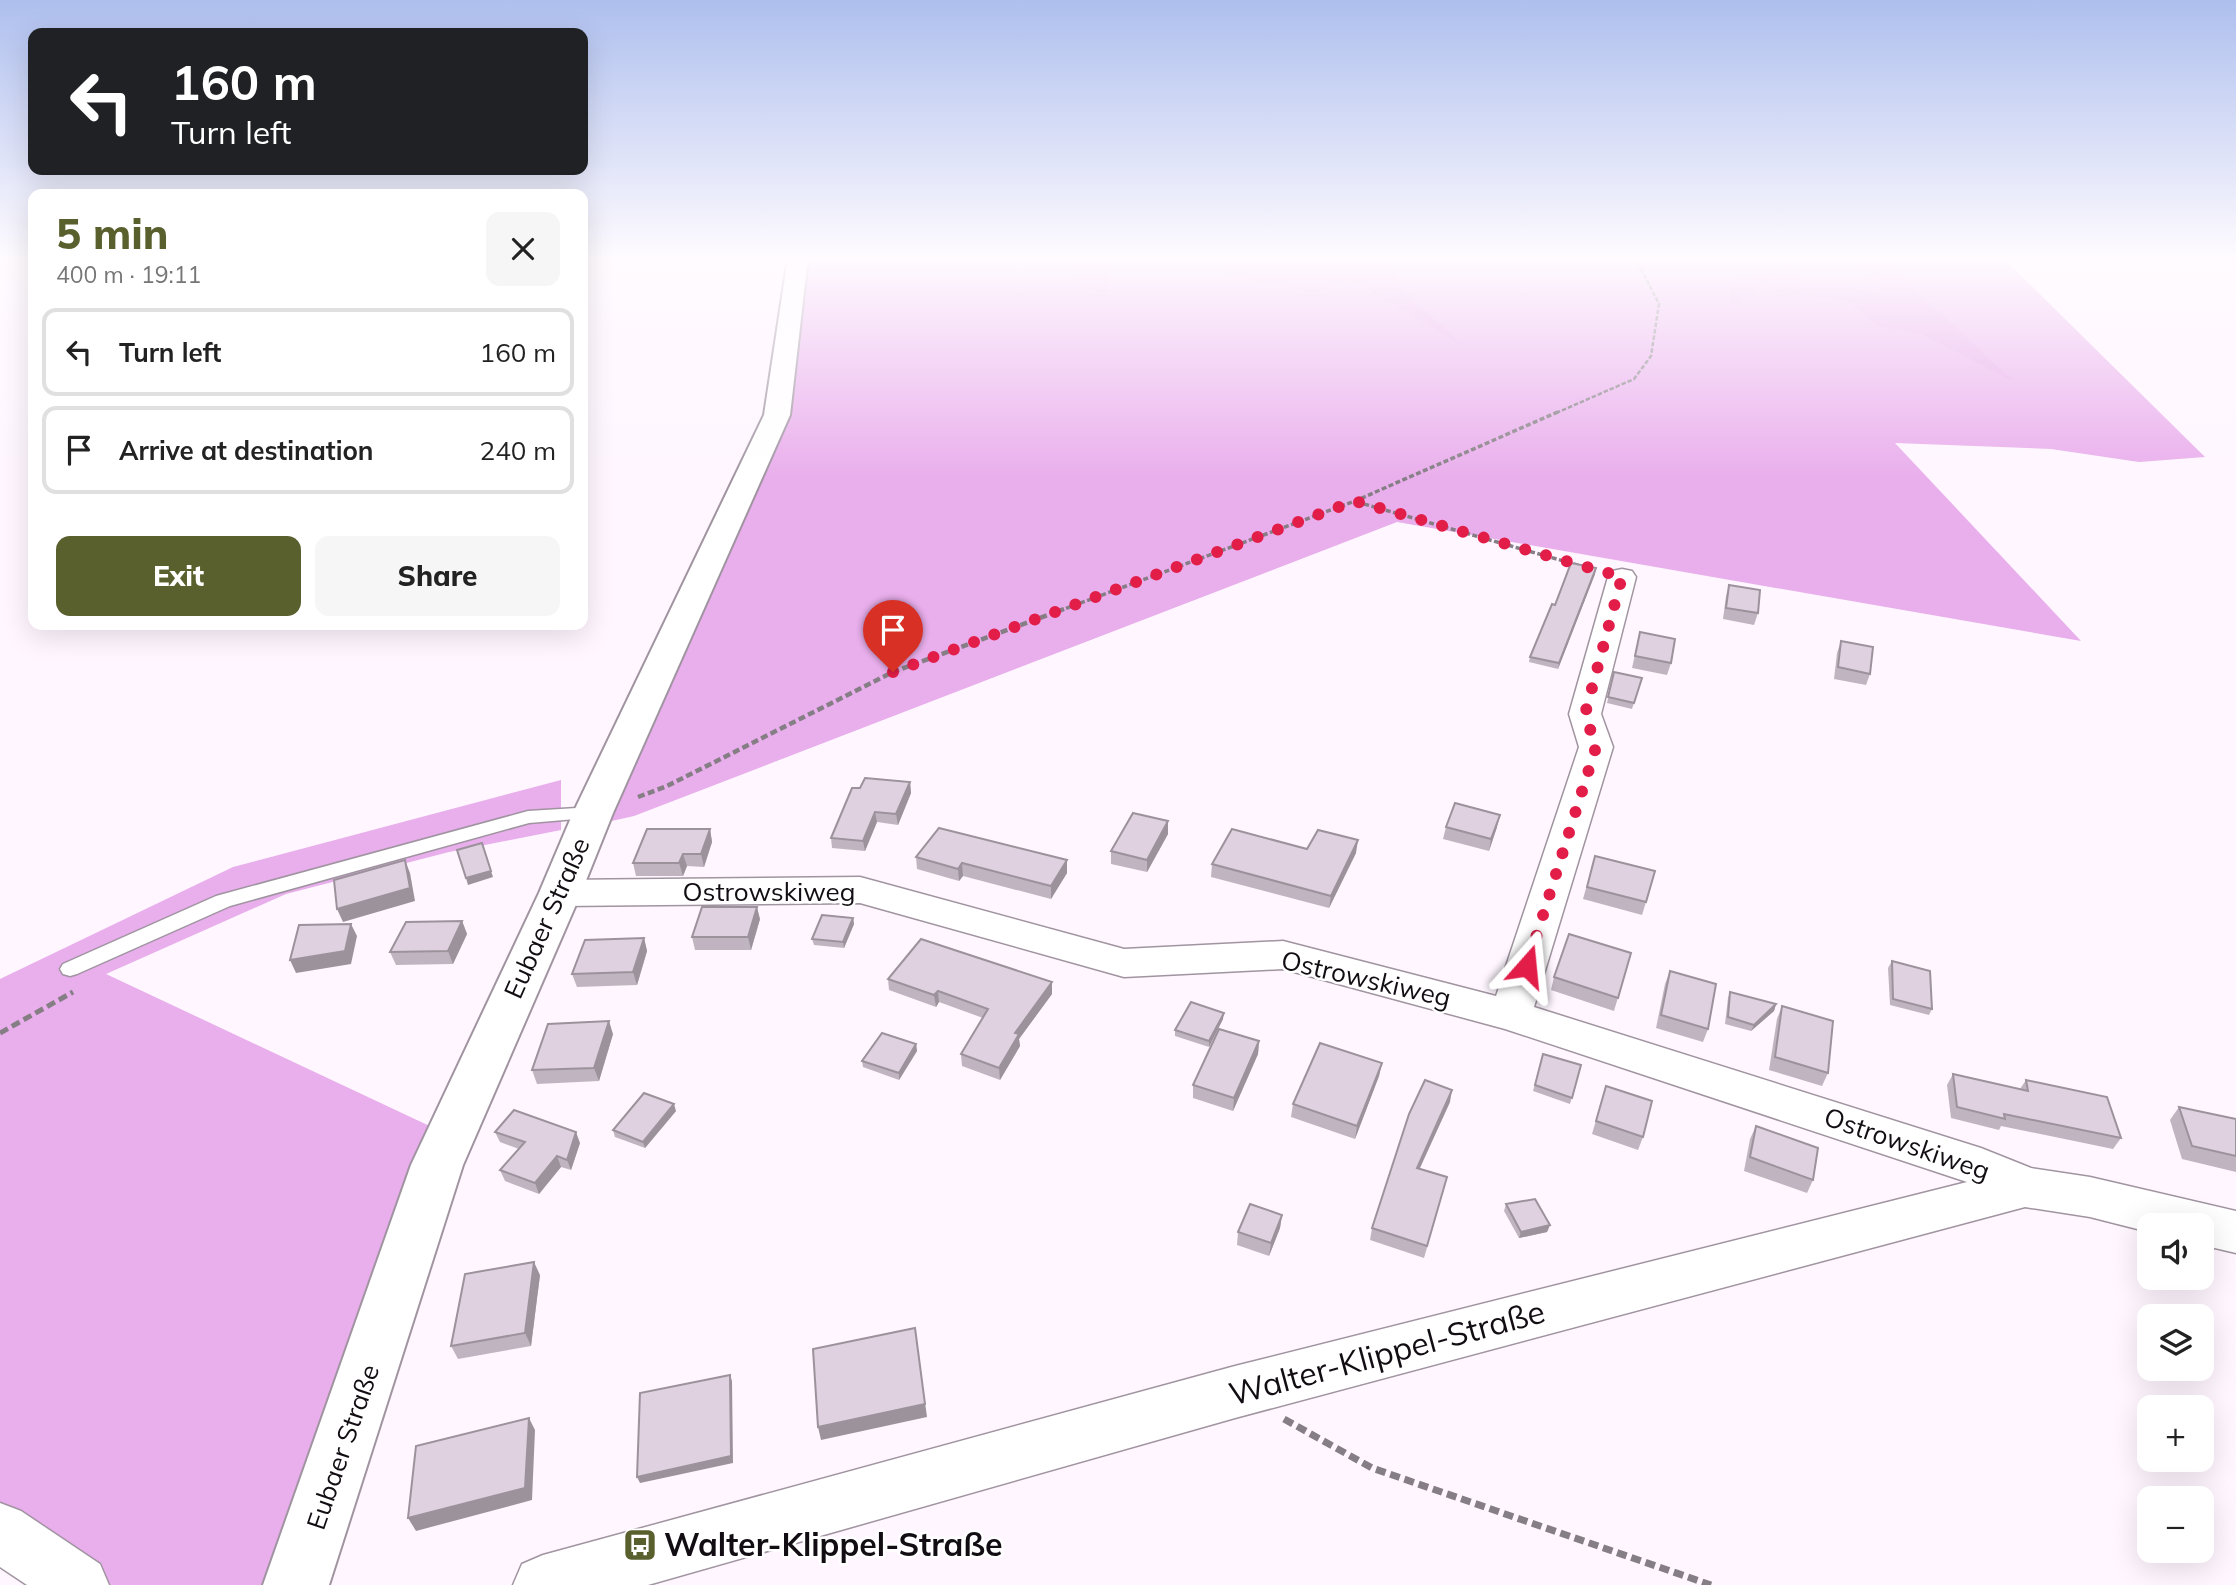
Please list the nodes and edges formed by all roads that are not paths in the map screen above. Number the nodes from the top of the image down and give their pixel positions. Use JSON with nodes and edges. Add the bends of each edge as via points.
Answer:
{"nodes":[{"id":1,"x":788,"y":331,"type":"edge"},
{"id":2,"x":1622,"y":577,"type":"road end"},
{"id":3,"x":593,"y":813,"type":"junction"},
{"id":4,"x":560,"y":893,"type":"junction"},
{"id":5,"x":76,"y":967,"type":"road end"},
{"id":6,"x":1511,"y":1015,"type":"junction"},
{"id":7,"x":2025,"y":1187,"type":"junction"},
{"id":8,"x":2236,"y":1231,"type":"edge"},
{"id":9,"x":0,"y":1532,"type":"edge"},
{"id":10,"x":79,"y":1585,"type":"edge"},
{"id":11,"x":296,"y":1585,"type":"edge"},
{"id":12,"x":543,"y":1585,"type":"edge"}],
"edges":[{"from":1,"to":3,"type":"street","name":"Eubaer Straße","via":[[777,415]]},
{"from":2,"to":6,"type":"street","via":[[1585,714],[1596,747]]},
{"from":3,"to":4,"type":"street","name":"Eubaer Straße"},
{"from":3,"to":5,"type":"lane","via":[[528,817],[223,901]]},
{"from":4,"to":6,"type":"street","name":"Ostrowskiweg","via":[[860,890],[1124,963],[1283,955]]},
{"from":4,"to":11,"type":"street","name":"Eubaer Straße","via":[[437,1165]]},
{"from":6,"to":7,"type":"street","name":"Ostrowskiweg","via":[[1981,1167]]},
{"from":7,"to":8,"type":"street","name":"Walter-Klippel-Straße"},
{"from":7,"to":12,"type":"street","name":"Walter-Klippel-Straße","via":[[1235,1392]]},
{"from":9,"to":10,"type":"street"}]}
